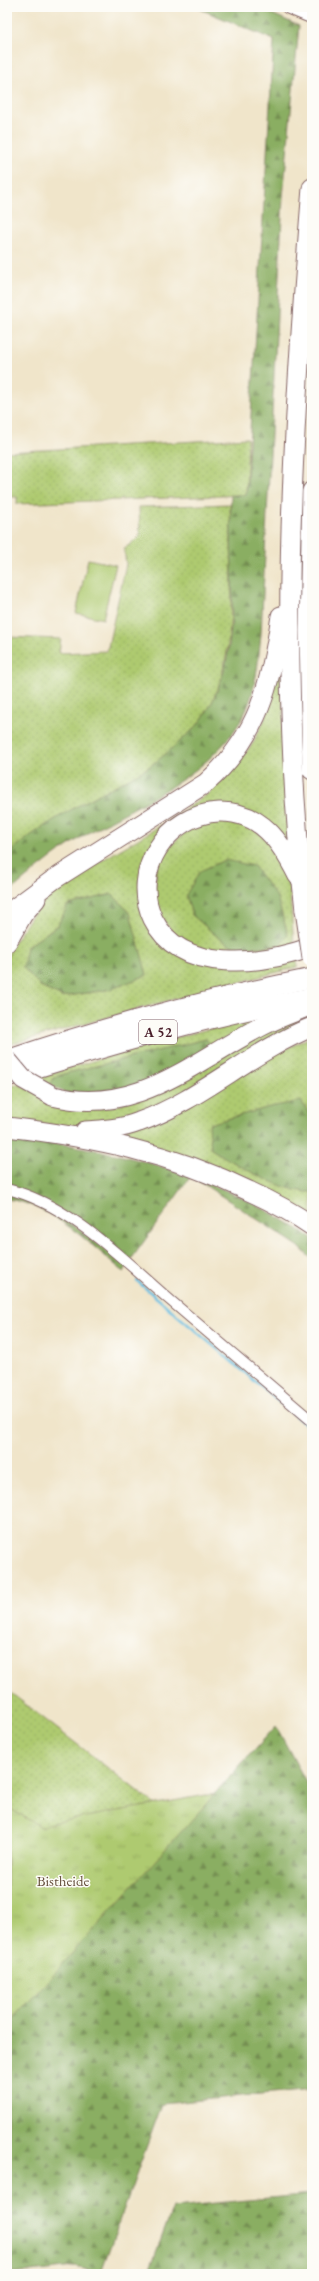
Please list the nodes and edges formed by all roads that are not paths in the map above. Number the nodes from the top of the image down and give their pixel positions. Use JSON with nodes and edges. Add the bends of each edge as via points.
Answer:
{"nodes":[{"id":1,"x":293,"y":9,"type":"edge"},
{"id":2,"x":312,"y":17,"type":"edge"},
{"id":3,"x":312,"y":188,"type":"edge"},
{"id":4,"x":312,"y":491,"type":"edge"},
{"id":5,"x":289,"y":563,"type":"junction"},
{"id":6,"x":311,"y":637,"type":"edge"},
{"id":7,"x":312,"y":770,"type":"edge"},
{"id":8,"x":53,"y":880,"type":"junction"},
{"id":9,"x":302,"y":884,"type":"junction"},
{"id":10,"x":7,"y":914,"type":"edge"},
{"id":11,"x":7,"y":942,"type":"edge"},
{"id":12,"x":312,"y":947,"type":"edge"},
{"id":13,"x":312,"y":958,"type":"edge"},
{"id":14,"x":312,"y":972,"type":"edge"},
{"id":15,"x":312,"y":978,"type":"edge"},
{"id":16,"x":283,"y":984,"type":"junction"},
{"id":17,"x":312,"y":997,"type":"edge"},
{"id":18,"x":312,"y":1005,"type":"edge"},
{"id":19,"x":312,"y":1027,"type":"edge"},
{"id":20,"x":7,"y":1060,"type":"edge"},
{"id":21,"x":7,"y":1078,"type":"edge"},
{"id":22,"x":7,"y":1128,"type":"edge"},
{"id":23,"x":36,"y":1131,"type":"junction"},
{"id":24,"x":7,"y":1190,"type":"edge"},
{"id":25,"x":312,"y":1226,"type":"edge"},
{"id":26,"x":312,"y":1421,"type":"edge"}],
"edges":[{"from":1,"to":2,"type":"street"},
{"from":3,"to":5,"type":"highway","via":[[300,344]]},
{"from":4,"to":6,"type":"highway"},
{"from":5,"to":8,"type":"highway","via":[[277,644],[268,681],[257,716],[241,745],[225,766],[206,783]]},
{"from":5,"to":9,"type":"highway","via":[[291,726]]},
{"from":6,"to":7,"type":"highway"},
{"from":8,"to":10,"type":"highway"},
{"from":8,"to":11,"type":"highway","via":[[23,914]]},
{"from":9,"to":12,"type":"highway","via":[[284,849],[260,823],[236,814],[211,812],[177,825],[159,844],[148,868],[147,894],[153,919],[162,933],[185,950],[201,957],[242,961],[279,956]]},
{"from":9,"to":13,"type":"highway","bridge":true},
{"from":14,"to":16,"type":"highway"},
{"from":15,"to":16,"type":"highway","number":"A 52"},
{"from":16,"to":20,"type":"highway","number":"A 52","via":[[119,1024]]},
{"from":17,"to":21,"type":"highway","number":"A 52","via":[[262,1006],[150,1034]]},
{"from":18,"to":20,"type":"highway","bridge":true,"via":[[262,1026],[172,1078],[121,1099],[101,1102],[72,1101],[54,1096],[23,1079]]},
{"from":19,"to":23,"type":"highway","via":[[279,1042],[162,1113],[138,1123],[115,1129],[91,1131]]},
{"from":22,"to":23,"type":"highway"},
{"from":23,"to":25,"type":"highway","via":[[112,1143],[192,1166],[269,1200]]},
{"from":24,"to":26,"type":"street","via":[[36,1198],[72,1219]]}]}
